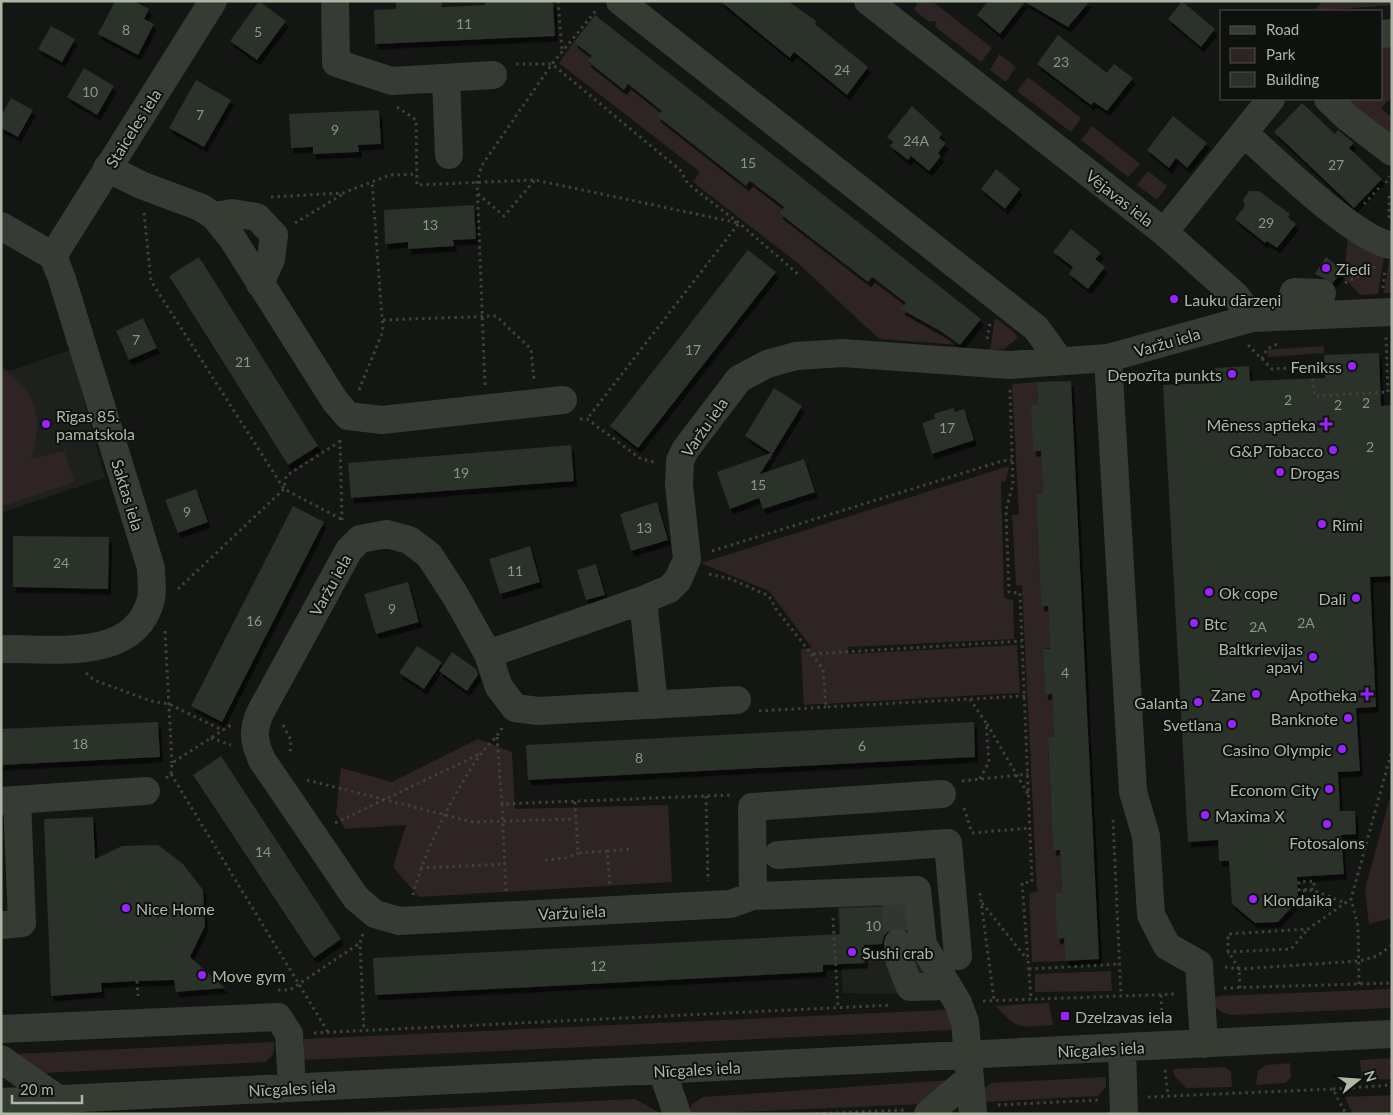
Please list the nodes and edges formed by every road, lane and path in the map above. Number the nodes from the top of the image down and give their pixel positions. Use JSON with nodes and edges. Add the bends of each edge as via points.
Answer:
{"nodes":[{"id":1,"x":213,"y":1,"type":"edge"},
{"id":2,"x":334,"y":1,"type":"edge"},
{"id":3,"x":558,"y":1,"type":"edge"},
{"id":4,"x":868,"y":1,"type":"edge"},
{"id":5,"x":611,"y":2,"type":"edge"},
{"id":6,"x":562,"y":51,"type":"junction"},
{"id":7,"x":552,"y":64,"type":"junction"},
{"id":8,"x":493,"y":75,"type":"joint"},
{"id":9,"x":446,"y":78,"type":"junction"},
{"id":10,"x":1270,"y":100,"type":"edge"},
{"id":11,"x":1329,"y":100,"type":"edge"},
{"id":12,"x":394,"y":105,"type":"dead end"},
{"id":13,"x":1244,"y":133,"type":"junction"},
{"id":14,"x":1392,"y":152,"type":"edge"},
{"id":15,"x":449,"y":155,"type":"dead end"},
{"id":16,"x":107,"y":168,"type":"junction"},
{"id":17,"x":417,"y":174,"type":"junction"},
{"id":18,"x":535,"y":180,"type":"junction"},
{"id":19,"x":372,"y":181,"type":"junction"},
{"id":20,"x":477,"y":182,"type":"junction"},
{"id":21,"x":1389,"y":192,"type":"dead end"},
{"id":22,"x":343,"y":193,"type":"junction"},
{"id":23,"x":477,"y":194,"type":"junction"},
{"id":24,"x":262,"y":197,"type":"dead end"},
{"id":25,"x":144,"y":206,"type":"dead end"},
{"id":26,"x":214,"y":216,"type":"junction"},
{"id":27,"x":739,"y":223,"type":"junction"},
{"id":28,"x":1,"y":226,"type":"edge"},
{"id":29,"x":1164,"y":232,"type":"junction"},
{"id":30,"x":274,"y":235,"type":"junction"},
{"id":31,"x":1389,"y":250,"type":"edge"},
{"id":32,"x":53,"y":256,"type":"junction"},
{"id":33,"x":799,"y":275,"type":"dead end"},
{"id":34,"x":260,"y":284,"type":"junction"},
{"id":35,"x":1333,"y":289,"type":"joint"},
{"id":36,"x":1388,"y":312,"type":"edge"},
{"id":37,"x":1292,"y":316,"type":"junction"},
{"id":38,"x":484,"y":317,"type":"junction"},
{"id":39,"x":1252,"y":318,"type":"junction"},
{"id":40,"x":383,"y":320,"type":"junction"},
{"id":41,"x":990,"y":320,"type":"dead end"},
{"id":42,"x":985,"y":349,"type":"dead end"},
{"id":43,"x":1108,"y":358,"type":"junction"},
{"id":44,"x":1060,"y":361,"type":"junction"},
{"id":45,"x":1009,"y":365,"type":"junction"},
{"id":46,"x":1272,"y":369,"type":"dead end"},
{"id":47,"x":1390,"y":392,"type":"edge"},
{"id":48,"x":562,"y":400,"type":"joint"},
{"id":49,"x":536,"y":403,"type":"junction"},
{"id":50,"x":486,"y":408,"type":"junction"},
{"id":51,"x":348,"y":416,"type":"junction"},
{"id":52,"x":587,"y":419,"type":"junction"},
{"id":53,"x":339,"y":442,"type":"junction"},
{"id":54,"x":1012,"y":460,"type":"junction"},
{"id":55,"x":680,"y":467,"type":"junction"},
{"id":56,"x":284,"y":489,"type":"junction"},
{"id":57,"x":351,"y":529,"type":"junction"},
{"id":58,"x":685,"y":563,"type":"junction"},
{"id":59,"x":171,"y":595,"type":"dead end"},
{"id":60,"x":643,"y":600,"type":"junction"},
{"id":61,"x":1392,"y":607,"type":"edge"},
{"id":62,"x":165,"y":630,"type":"dead end"},
{"id":63,"x":1392,"y":630,"type":"edge"},
{"id":64,"x":1022,"y":641,"type":"junction"},
{"id":65,"x":1,"y":649,"type":"edge"},
{"id":66,"x":488,"y":654,"type":"junction"},
{"id":67,"x":812,"y":654,"type":"junction"},
{"id":68,"x":94,"y":680,"type":"dead end"},
{"id":69,"x":1025,"y":696,"type":"junction"},
{"id":70,"x":970,"y":699,"type":"junction"},
{"id":71,"x":737,"y":700,"type":"dead end"},
{"id":72,"x":169,"y":704,"type":"junction"},
{"id":73,"x":654,"y":705,"type":"junction"},
{"id":74,"x":515,"y":708,"type":"junction"},
{"id":75,"x":260,"y":712,"type":"junction"},
{"id":76,"x":986,"y":723,"type":"junction"},
{"id":77,"x":223,"y":730,"type":"junction"},
{"id":78,"x":497,"y":737,"type":"junction"},
{"id":79,"x":1392,"y":750,"type":"edge"},
{"id":80,"x":290,"y":753,"type":"dead end"},
{"id":81,"x":481,"y":754,"type":"junction"},
{"id":82,"x":294,"y":760,"type":"dead end"},
{"id":83,"x":172,"y":763,"type":"junction"},
{"id":84,"x":171,"y":774,"type":"junction"},
{"id":85,"x":303,"y":774,"type":"dead end"},
{"id":86,"x":1028,"y":774,"type":"junction"},
{"id":87,"x":1016,"y":775,"type":"junction"},
{"id":88,"x":979,"y":780,"type":"junction"},
{"id":89,"x":948,"y":788,"type":"joint"},
{"id":90,"x":146,"y":790,"type":"joint"},
{"id":91,"x":733,"y":795,"type":"dead end"},
{"id":92,"x":1029,"y":797,"type":"junction"},
{"id":93,"x":9,"y":800,"type":"edge"},
{"id":94,"x":383,"y":800,"type":"junction"},
{"id":95,"x":574,"y":802,"type":"junction"},
{"id":96,"x":502,"y":804,"type":"junction"},
{"id":97,"x":446,"y":814,"type":"junction"},
{"id":98,"x":576,"y":819,"type":"junction"},
{"id":99,"x":503,"y":821,"type":"junction"},
{"id":100,"x":1030,"y":828,"type":"junction"},
{"id":101,"x":972,"y":833,"type":"dead end"},
{"id":102,"x":314,"y":834,"type":"junction"},
{"id":103,"x":917,"y":846,"type":"junction"},
{"id":104,"x":633,"y":849,"type":"dead end"},
{"id":105,"x":607,"y":851,"type":"junction"},
{"id":106,"x":578,"y":853,"type":"junction"},
{"id":107,"x":778,"y":855,"type":"dead end"},
{"id":108,"x":544,"y":860,"type":"dead end"},
{"id":109,"x":505,"y":864,"type":"junction"},
{"id":110,"x":420,"y":868,"type":"junction"},
{"id":111,"x":1298,"y":890,"type":"dead end"},
{"id":112,"x":832,"y":893,"type":"junction"},
{"id":113,"x":610,"y":894,"type":"dead end"},
{"id":114,"x":753,"y":896,"type":"junction"},
{"id":115,"x":894,"y":896,"type":"junction"},
{"id":116,"x":1351,"y":899,"type":"junction"},
{"id":117,"x":981,"y":903,"type":"dead end"},
{"id":118,"x":1346,"y":903,"type":"junction"},
{"id":119,"x":375,"y":914,"type":"junction"},
{"id":120,"x":507,"y":915,"type":"junction"},
{"id":121,"x":410,"y":920,"type":"junction"},
{"id":122,"x":1,"y":925,"type":"edge"},
{"id":123,"x":1308,"y":929,"type":"junction"},
{"id":124,"x":360,"y":943,"type":"junction"},
{"id":125,"x":1392,"y":945,"type":"edge"},
{"id":126,"x":893,"y":950,"type":"tunnel mouth"},
{"id":127,"x":1249,"y":951,"type":"dead end"},
{"id":128,"x":958,"y":956,"type":"dead end"},
{"id":129,"x":1028,"y":960,"type":"junction"},
{"id":130,"x":1359,"y":961,"type":"junction"},
{"id":131,"x":1121,"y":964,"type":"dead end"},
{"id":132,"x":1199,"y":964,"type":"junction"},
{"id":133,"x":1028,"y":969,"type":"junction"},
{"id":134,"x":1239,"y":969,"type":"junction"},
{"id":135,"x":137,"y":981,"type":"dead end"},
{"id":136,"x":1392,"y":983,"type":"edge"},
{"id":137,"x":299,"y":984,"type":"junction"},
{"id":138,"x":1359,"y":984,"type":"junction"},
{"id":139,"x":1222,"y":988,"type":"dead end"},
{"id":140,"x":1240,"y":988,"type":"junction"},
{"id":141,"x":271,"y":990,"type":"dead end"},
{"id":142,"x":1183,"y":993,"type":"dead end"},
{"id":143,"x":953,"y":994,"type":"junction"},
{"id":144,"x":1161,"y":995,"type":"junction"},
{"id":145,"x":128,"y":996,"type":"dead end"},
{"id":146,"x":138,"y":996,"type":"junction"},
{"id":147,"x":148,"y":996,"type":"dead end"},
{"id":148,"x":1030,"y":998,"type":"junction"},
{"id":149,"x":898,"y":1005,"type":"dead end"},
{"id":150,"x":838,"y":1007,"type":"junction"},
{"id":151,"x":1162,"y":1018,"type":"dead end"},
{"id":152,"x":1,"y":1029,"type":"edge"},
{"id":153,"x":364,"y":1031,"type":"junction"},
{"id":154,"x":328,"y":1032,"type":"junction"},
{"id":155,"x":289,"y":1034,"type":"junction"},
{"id":156,"x":1392,"y":1034,"type":"edge"},
{"id":157,"x":1204,"y":1044,"type":"junction"},
{"id":158,"x":1122,"y":1048,"type":"junction"},
{"id":159,"x":1,"y":1058,"type":"edge"},
{"id":160,"x":968,"y":1067,"type":"junction"},
{"id":161,"x":662,"y":1070,"type":"junction"},
{"id":162,"x":1165,"y":1070,"type":"dead end"},
{"id":163,"x":1392,"y":1084,"type":"edge"},
{"id":164,"x":292,"y":1088,"type":"junction"},
{"id":165,"x":1333,"y":1088,"type":"junction"},
{"id":166,"x":1168,"y":1096,"type":"junction"},
{"id":167,"x":58,"y":1099,"type":"junction"},
{"id":168,"x":1,"y":1102,"type":"edge"},
{"id":169,"x":1124,"y":1106,"type":"edge"},
{"id":170,"x":973,"y":1110,"type":"edge"},
{"id":171,"x":930,"y":1111,"type":"edge"},
{"id":172,"x":870,"y":1112,"type":"edge"},
{"id":173,"x":677,"y":1114,"type":"edge"},
{"id":174,"x":810,"y":1114,"type":"edge"},
{"id":175,"x":1346,"y":1114,"type":"edge"}],
"edges":[{"from":1,"to":16,"type":"street","name":"Staiceles iela"},
{"from":2,"to":9,"type":"street","via":[[336,63],[392,81]]},
{"from":3,"to":6,"type":"path"},
{"from":4,"to":29,"type":"street","name":"Vējavas iela"},
{"from":5,"to":6,"type":"path"},
{"from":5,"to":44,"type":"street","via":[[1036,328]]},
{"from":6,"to":7,"type":"path"},
{"from":7,"to":8,"type":"path","via":[[503,64]]},
{"from":7,"to":20,"type":"path","via":[[482,165]]},
{"from":7,"to":27,"type":"path","via":[[680,170],[688,184]]},
{"from":8,"to":9,"type":"street"},
{"from":9,"to":15,"type":"street"},
{"from":10,"to":13,"type":"street"},
{"from":11,"to":14,"type":"street"},
{"from":12,"to":17,"type":"path","via":[[416,120]]},
{"from":13,"to":29,"type":"street"},
{"from":13,"to":31,"type":"street","via":[[1345,221]]},
{"from":16,"to":26,"type":"street"},
{"from":16,"to":32,"type":"street","name":"Staiceles iela"},
{"from":17,"to":19,"type":"path","via":[[390,175]]},
{"from":17,"to":20,"type":"path","via":[[417,185]]},
{"from":18,"to":20,"type":"path"},
{"from":18,"to":23,"type":"path","via":[[504,216]]},
{"from":18,"to":27,"type":"path"},
{"from":19,"to":22,"type":"path"},
{"from":19,"to":40,"type":"path"},
{"from":20,"to":23,"type":"path"},
{"from":21,"to":31,"type":"path"},
{"from":22,"to":24,"type":"path"},
{"from":22,"to":30,"type":"path"},
{"from":23,"to":38,"type":"path"},
{"from":25,"to":56,"type":"path","via":[[151,281]]},
{"from":26,"to":30,"type":"street","via":[[232,213],[257,217]]},
{"from":26,"to":34,"type":"street","via":[[232,238]]},
{"from":27,"to":33,"type":"path"},
{"from":27,"to":52,"type":"path"},
{"from":28,"to":32,"type":"street"},
{"from":29,"to":39,"type":"street","name":"Vējavas iela","via":[[1236,296]]},
{"from":30,"to":34,"type":"street","via":[[271,260]]},
{"from":31,"to":35,"type":"path"},
{"from":31,"to":36,"type":"path","via":[[1382,298]]},
{"from":32,"to":65,"type":"street","name":"Saktas iela","via":[[151,568],[151,598],[142,620],[126,636],[107,645]]},
{"from":34,"to":51,"type":"street"},
{"from":35,"to":37,"type":"street","via":[[1294,292]]},
{"from":36,"to":37,"type":"street"},
{"from":36,"to":47,"type":"path"},
{"from":37,"to":39,"type":"street"},
{"from":38,"to":40,"type":"path"},
{"from":38,"to":49,"type":"path","via":[[496,316],[530,349]]},
{"from":38,"to":50,"type":"path"},
{"from":39,"to":43,"type":"street","name":"Varžu iela"},
{"from":40,"to":51,"type":"path","via":[[383,331]]},
{"from":41,"to":42,"type":"path"},
{"from":43,"to":44,"type":"street","name":"Varžu iela"},
{"from":43,"to":132,"type":"street","via":[[1133,792],[1146,836],[1151,915],[1166,946]]},
{"from":44,"to":45,"type":"street","name":"Varžu iela"},
{"from":45,"to":54,"type":"path"},
{"from":45,"to":55,"type":"street","name":"Varžu iela","via":[[843,353],[796,356],[767,364],[739,379],[685,450]]},
{"from":46,"to":47,"type":"path","via":[[1311,367],[1315,396]]},
{"from":48,"to":49,"type":"street"},
{"from":48,"to":52,"type":"path","via":[[580,419]]},
{"from":49,"to":50,"type":"street"},
{"from":50,"to":51,"type":"street","via":[[382,420]]},
{"from":51,"to":53,"type":"path"},
{"from":52,"to":55,"type":"path","via":[[641,459]]},
{"from":53,"to":56,"type":"path","via":[[286,476]]},
{"from":53,"to":57,"type":"path"},
{"from":54,"to":58,"type":"path"},
{"from":54,"to":64,"type":"path","via":[[1013,484],[1006,510],[1009,592],[1020,593]]},
{"from":55,"to":58,"type":"street","name":"Varžu iela"},
{"from":56,"to":57,"type":"path"},
{"from":56,"to":59,"type":"path"},
{"from":57,"to":66,"type":"street","name":"Varžu iela","via":[[409,540],[429,555]]},
{"from":57,"to":75,"type":"street","name":"Varžu iela","via":[[349,550]]},
{"from":58,"to":60,"type":"street","via":[[678,580],[669,589]]},
{"from":58,"to":67,"type":"path","via":[[769,596],[776,610]]},
{"from":60,"to":66,"type":"street"},
{"from":60,"to":73,"type":"street"},
{"from":61,"to":63,"type":"path"},
{"from":62,"to":72,"type":"path"},
{"from":64,"to":67,"type":"path"},
{"from":64,"to":69,"type":"path"},
{"from":66,"to":74,"type":"street","name":"Varžu iela","via":[[499,687]]},
{"from":67,"to":70,"type":"path","via":[[823,669],[826,707]]},
{"from":68,"to":72,"type":"path","via":[[151,701]]},
{"from":69,"to":70,"type":"path"},
{"from":69,"to":86,"type":"path"},
{"from":70,"to":76,"type":"path"},
{"from":71,"to":73,"type":"street"},
{"from":72,"to":77,"type":"path"},
{"from":72,"to":83,"type":"path"},
{"from":73,"to":74,"type":"street","via":[[538,711]]},
{"from":74,"to":78,"type":"path"},
{"from":75,"to":77,"type":"path","via":[[246,715]]},
{"from":75,"to":102,"type":"street","name":"Varžu iela","via":[[253,740],[262,760]]},
{"from":76,"to":87,"type":"path"},
{"from":76,"to":88,"type":"path","via":[[989,762]]},
{"from":77,"to":83,"type":"path"},
{"from":78,"to":81,"type":"path"},
{"from":78,"to":96,"type":"path"},
{"from":79,"to":116,"type":"path"},
{"from":80,"to":82,"type":"path"},
{"from":81,"to":94,"type":"path"},
{"from":81,"to":97,"type":"path"},
{"from":83,"to":84,"type":"path"},
{"from":84,"to":90,"type":"path"},
{"from":84,"to":137,"type":"path"},
{"from":85,"to":94,"type":"path","via":[[308,781]]},
{"from":86,"to":87,"type":"path"},
{"from":86,"to":92,"type":"path"},
{"from":87,"to":88,"type":"path"},
{"from":87,"to":92,"type":"path"},
{"from":88,"to":89,"type":"path"},
{"from":89,"to":114,"type":"street","via":[[752,807]]},
{"from":90,"to":93,"type":"street"},
{"from":91,"to":95,"type":"path"},
{"from":92,"to":100,"type":"path"},
{"from":93,"to":122,"type":"street","via":[[22,923]]},
{"from":94,"to":97,"type":"path"},
{"from":94,"to":102,"type":"path"},
{"from":95,"to":96,"type":"path"},
{"from":95,"to":98,"type":"path"},
{"from":96,"to":99,"type":"path"},
{"from":97,"to":99,"type":"path","via":[[473,822]]},
{"from":97,"to":110,"type":"path"},
{"from":98,"to":99,"type":"path"},
{"from":98,"to":106,"type":"path"},
{"from":99,"to":109,"type":"path"},
{"from":100,"to":101,"type":"path"},
{"from":100,"to":129,"type":"path","via":[[1032,882],[1022,883]]},
{"from":102,"to":119,"type":"street","name":"Varžu iela","via":[[356,898]]},
{"from":103,"to":107,"type":"street"},
{"from":103,"to":115,"type":"street"},
{"from":103,"to":128,"type":"street","via":[[948,843]]},
{"from":104,"to":105,"type":"path"},
{"from":105,"to":106,"type":"path"},
{"from":105,"to":113,"type":"path"},
{"from":106,"to":108,"type":"path"},
{"from":109,"to":110,"type":"path"},
{"from":109,"to":120,"type":"path"},
{"from":110,"to":121,"type":"path","via":[[410,906]]},
{"from":111,"to":118,"type":"path","via":[[1306,889],[1314,889],[1314,881],[1299,882],[1299,891],[1313,890]]},
{"from":112,"to":114,"type":"street","name":"Varžu iela"},
{"from":112,"to":115,"type":"street","name":"Varžu iela"},
{"from":112,"to":150,"type":"path"},
{"from":114,"to":120,"type":"street","name":"Varžu iela","via":[[730,904]]},
{"from":115,"to":143,"type":"street"},
{"from":116,"to":118,"type":"path"},
{"from":116,"to":130,"type":"path","via":[[1358,926]]},
{"from":117,"to":129,"type":"path"},
{"from":118,"to":123,"type":"path"},
{"from":119,"to":121,"type":"street","name":"Varžu iela"},
{"from":119,"to":124,"type":"path"},
{"from":120,"to":121,"type":"street","name":"Varžu iela"},
{"from":123,"to":127,"type":"path","via":[[1291,949]]},
{"from":123,"to":134,"type":"path","via":[[1228,934],[1228,951]]},
{"from":124,"to":137,"type":"path"},
{"from":124,"to":153,"type":"path"},
{"from":125,"to":130,"type":"path","via":[[1377,956]]},
{"from":126,"to":143,"type":"street","via":[[910,987]]},
{"from":129,"to":133,"type":"path"},
{"from":130,"to":134,"type":"path"},
{"from":130,"to":138,"type":"path"},
{"from":131,"to":133,"type":"path"},
{"from":132,"to":134,"type":"path"},
{"from":132,"to":157,"type":"street"},
{"from":133,"to":148,"type":"path"},
{"from":134,"to":140,"type":"path"},
{"from":135,"to":146,"type":"path"},
{"from":136,"to":138,"type":"path"},
{"from":137,"to":141,"type":"path","via":[[290,990]]},
{"from":137,"to":154,"type":"path"},
{"from":138,"to":140,"type":"path"},
{"from":139,"to":140,"type":"path"},
{"from":142,"to":144,"type":"path"},
{"from":143,"to":148,"type":"path"},
{"from":143,"to":160,"type":"street","via":[[965,1022]]},
{"from":144,"to":148,"type":"path"},
{"from":144,"to":151,"type":"path"},
{"from":145,"to":146,"type":"path"},
{"from":146,"to":147,"type":"path"},
{"from":149,"to":150,"type":"path"},
{"from":150,"to":153,"type":"path"},
{"from":152,"to":155,"type":"street","via":[[278,1017]]},
{"from":153,"to":154,"type":"path"},
{"from":154,"to":155,"type":"path"},
{"from":155,"to":164,"type":"street"},
{"from":156,"to":157,"type":"street","name":"Nīcgales iela"},
{"from":157,"to":158,"type":"street","name":"Nīcgales iela"},
{"from":158,"to":160,"type":"street","name":"Nīcgales iela"},
{"from":158,"to":169,"type":"street"},
{"from":159,"to":167,"type":"street"},
{"from":160,"to":161,"type":"street","name":"Nīcgales iela"},
{"from":160,"to":170,"type":"street"},
{"from":160,"to":171,"type":"street"},
{"from":161,"to":164,"type":"street","name":"Nīcgales iela"},
{"from":161,"to":173,"type":"street"},
{"from":162,"to":166,"type":"path"},
{"from":163,"to":165,"type":"path"},
{"from":164,"to":167,"type":"street","name":"Nīcgales iela"},
{"from":165,"to":166,"type":"path"},
{"from":165,"to":175,"type":"path"},
{"from":166,"to":169,"type":"path"},
{"from":167,"to":168,"type":"street","name":"Nīcgales iela"},
{"from":169,"to":170,"type":"path"},
{"from":171,"to":172,"type":"path"},
{"from":172,"to":174,"type":"path"}]}
